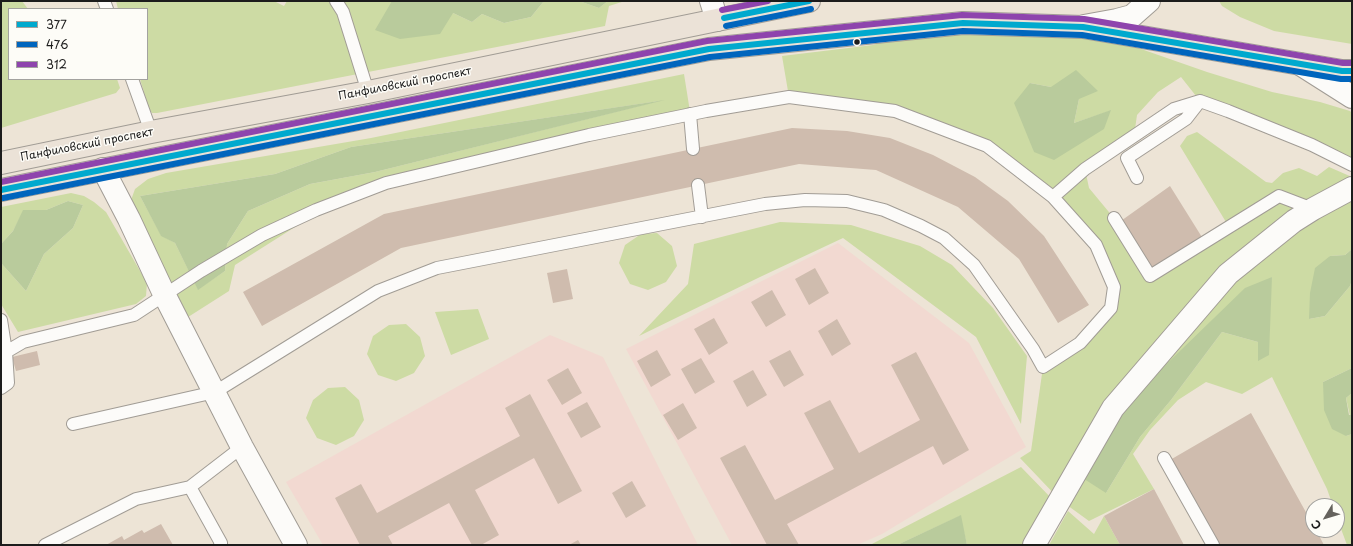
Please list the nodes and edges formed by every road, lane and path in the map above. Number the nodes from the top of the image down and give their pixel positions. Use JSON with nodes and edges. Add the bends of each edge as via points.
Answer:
{"nodes":[{"id":1,"x":336,"y":1,"type":"edge"},
{"id":2,"x":809,"y":1,"type":"edge"},
{"id":3,"x":1149,"y":1,"type":"edge"},
{"id":4,"x":714,"y":10,"type":"edge"},
{"id":5,"x":1083,"y":27,"type":"junction"},
{"id":6,"x":1299,"y":63,"type":"junction"},
{"id":7,"x":1352,"y":71,"type":"edge"},
{"id":8,"x":132,"y":80,"type":"edge"},
{"id":9,"x":368,"y":92,"type":"junction"},
{"id":10,"x":1352,"y":97,"type":"edge"},
{"id":11,"x":1200,"y":101,"type":"junction"},
{"id":12,"x":690,"y":114,"type":"junction"},
{"id":13,"x":151,"y":132,"type":"junction"},
{"id":14,"x":693,"y":149,"type":"dead end"},
{"id":15,"x":1,"y":162,"type":"edge"},
{"id":16,"x":1352,"y":165,"type":"edge"},
{"id":17,"x":103,"y":169,"type":"junction"},
{"id":18,"x":1137,"y":178,"type":"dead end"},
{"id":19,"x":698,"y":185,"type":"dead end"},
{"id":20,"x":1352,"y":188,"type":"edge"},
{"id":21,"x":1,"y":190,"type":"edge"},
{"id":22,"x":1053,"y":197,"type":"junction"},
{"id":23,"x":1313,"y":209,"type":"junction"},
{"id":24,"x":702,"y":216,"type":"junction"},
{"id":25,"x":1114,"y":218,"type":"dead end"},
{"id":26,"x":165,"y":296,"type":"junction"},
{"id":27,"x":1,"y":320,"type":"edge"},
{"id":28,"x":6,"y":352,"type":"junction"},
{"id":29,"x":1,"y":388,"type":"edge"},
{"id":30,"x":215,"y":392,"type":"junction"},
{"id":31,"x":73,"y":424,"type":"dead end"},
{"id":32,"x":242,"y":447,"type":"junction"},
{"id":33,"x":1164,"y":458,"type":"dead end"},
{"id":34,"x":190,"y":487,"type":"junction"},
{"id":35,"x":45,"y":545,"type":"edge"},
{"id":36,"x":220,"y":545,"type":"edge"},
{"id":37,"x":296,"y":545,"type":"edge"},
{"id":38,"x":1034,"y":545,"type":"edge"},
{"id":39,"x":1213,"y":545,"type":"edge"}],
"edges":[{"from":1,"to":9,"type":"lane","via":[[343,12]]},
{"from":2,"to":4,"type":"main road","name":"Панфиловский проспект"},
{"from":3,"to":5,"type":"street","via":[[1132,16]]},
{"from":4,"to":9,"type":"main road","name":"Панфиловский проспект"},
{"from":5,"to":6,"type":"main road"},
{"from":5,"to":17,"type":"main road","via":[[963,24],[709,49]]},
{"from":6,"to":7,"type":"main road"},
{"from":6,"to":10,"type":"street"},
{"from":8,"to":13,"type":"lane"},
{"from":9,"to":13,"type":"main road","name":"Панфиловский проспект"},
{"from":11,"to":16,"type":"lane","via":[[1312,145]]},
{"from":11,"to":18,"type":"lane","via":[[1186,119],[1127,158]]},
{"from":11,"to":22,"type":"lane","via":[[1174,109],[1085,169]]},
{"from":12,"to":14,"type":"lane"},
{"from":12,"to":22,"type":"lane","via":[[789,97],[895,111],[987,146]]},
{"from":12,"to":26,"type":"lane","via":[[386,183],[316,210],[262,235]]},
{"from":13,"to":15,"type":"main road","name":"Панфиловский проспект"},
{"from":17,"to":21,"type":"main road"},
{"from":17,"to":26,"type":"street"},
{"from":19,"to":24,"type":"lane"},
{"from":20,"to":23,"type":"street"},
{"from":22,"to":24,"type":"lane","via":[[1096,246],[1114,287],[1111,308],[1080,343],[1043,367],[974,266],[944,238],[921,226],[884,210],[847,202],[819,200],[765,204]]},
{"from":23,"to":25,"type":"lane","via":[[1279,196],[1150,276]]},
{"from":23,"to":38,"type":"street","via":[[1294,221],[1228,274],[1113,408]]},
{"from":24,"to":30,"type":"lane","via":[[437,268],[378,291]]},
{"from":26,"to":28,"type":"lane","via":[[134,315],[23,342]]},
{"from":26,"to":30,"type":"street"},
{"from":27,"to":28,"type":"lane"},
{"from":28,"to":29,"type":"lane","via":[[8,383]]},
{"from":30,"to":31,"type":"lane"},
{"from":30,"to":32,"type":"street"},
{"from":32,"to":34,"type":"lane"},
{"from":32,"to":37,"type":"street"},
{"from":33,"to":39,"type":"lane"},
{"from":34,"to":35,"type":"lane","via":[[136,499]]},
{"from":34,"to":36,"type":"lane"}]}
